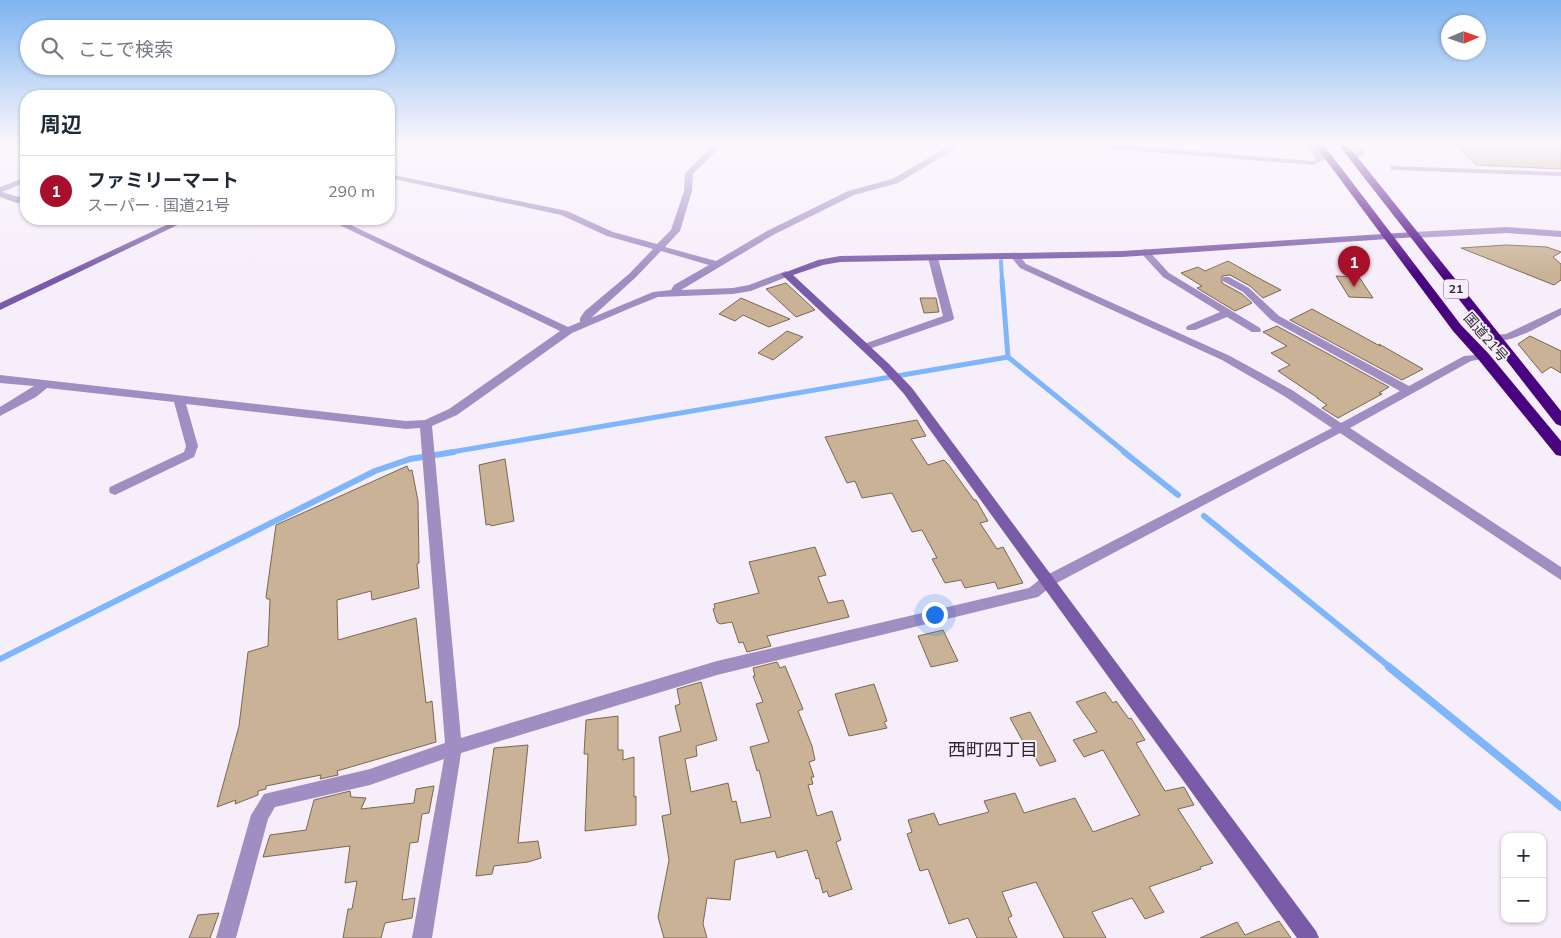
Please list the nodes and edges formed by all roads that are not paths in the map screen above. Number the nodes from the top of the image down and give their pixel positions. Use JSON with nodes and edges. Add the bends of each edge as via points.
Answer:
{"nodes":[{"id":1,"x":445,"y":188,"type":"edge"},
{"id":2,"x":688,"y":188,"type":"edge"},
{"id":3,"x":873,"y":188,"type":"edge"},
{"id":4,"x":1350,"y":188,"type":"edge"},
{"id":5,"x":1380,"y":188,"type":"edge"},
{"id":6,"x":0,"y":194,"type":"edge"},
{"id":7,"x":20,"y":199,"type":"edge"},
{"id":8,"x":173,"y":225,"type":"edge"},
{"id":9,"x":344,"y":225,"type":"edge"},
{"id":10,"x":1561,"y":234,"type":"edge"},
{"id":11,"x":1414,"y":235,"type":"junction"},
{"id":12,"x":1390,"y":237,"type":"junction"},
{"id":13,"x":659,"y":248,"type":"junction"},
{"id":14,"x":1145,"y":252,"type":"junction"},
{"id":15,"x":1016,"y":257,"type":"junction"},
{"id":16,"x":933,"y":258,"type":"junction"},
{"id":17,"x":718,"y":264,"type":"junction"},
{"id":18,"x":786,"y":274,"type":"junction"},
{"id":19,"x":1226,"y":279,"type":"dead end"},
{"id":20,"x":676,"y":292,"type":"junction"},
{"id":21,"x":0,"y":307,"type":"edge"},
{"id":22,"x":1561,"y":312,"type":"edge"},
{"id":23,"x":1227,"y":313,"type":"junction"},
{"id":24,"x":586,"y":324,"type":"junction"},
{"id":25,"x":1191,"y":328,"type":"dead end"},
{"id":26,"x":1256,"y":330,"type":"dead end"},
{"id":27,"x":568,"y":331,"type":"junction"},
{"id":28,"x":1494,"y":338,"type":"junction"},
{"id":29,"x":865,"y":347,"type":"junction"},
{"id":30,"x":1483,"y":356,"type":"junction"},
{"id":31,"x":0,"y":379,"type":"edge"},
{"id":32,"x":46,"y":383,"type":"junction"},
{"id":33,"x":1409,"y":391,"type":"junction"},
{"id":34,"x":179,"y":399,"type":"junction"},
{"id":35,"x":0,"y":412,"type":"edge"},
{"id":36,"x":1561,"y":421,"type":"edge"},
{"id":37,"x":426,"y":424,"type":"junction"},
{"id":38,"x":1341,"y":428,"type":"junction"},
{"id":39,"x":1561,"y":451,"type":"edge"},
{"id":40,"x":115,"y":490,"type":"dead end"},
{"id":41,"x":1561,"y":574,"type":"edge"},
{"id":42,"x":1048,"y":581,"type":"junction"},
{"id":43,"x":454,"y":748,"type":"junction"},
{"id":44,"x":226,"y":938,"type":"edge"},
{"id":45,"x":422,"y":938,"type":"edge"},
{"id":46,"x":1309,"y":938,"type":"edge"}],
"edges":[{"from":1,"to":13,"type":"street","via":[[564,213],[610,234]]},
{"from":2,"to":13,"type":"street","via":[[675,231]]},
{"from":3,"to":17,"type":"street","via":[[852,194],[770,233]]},
{"from":4,"to":12,"type":"highway","name":"国道21号","number":"21"},
{"from":5,"to":11,"type":"highway","name":"国道21号","number":"21"},
{"from":6,"to":7,"type":"street"},
{"from":8,"to":21,"type":"street"},
{"from":9,"to":27,"type":"street"},
{"from":10,"to":11,"type":"street","via":[[1507,230]]},
{"from":11,"to":12,"type":"street"},
{"from":11,"to":28,"type":"highway","name":"国道21号","number":"21"},
{"from":12,"to":14,"type":"street"},
{"from":12,"to":30,"type":"highway","name":"国道21号","number":"21","via":[[1457,328]]},
{"from":13,"to":17,"type":"street"},
{"from":13,"to":24,"type":"street","via":[[589,313],[585,318]]},
{"from":14,"to":15,"type":"street"},
{"from":14,"to":23,"type":"street","via":[[1166,275]]},
{"from":15,"to":16,"type":"street"},
{"from":15,"to":38,"type":"street","via":[[1023,266],[1226,358]]},
{"from":16,"to":18,"type":"street","via":[[840,259]]},
{"from":16,"to":29,"type":"street","via":[[949,318]]},
{"from":17,"to":20,"type":"street","via":[[677,287]]},
{"from":18,"to":20,"type":"street","via":[[751,288],[733,291]]},
{"from":18,"to":29,"type":"street"},
{"from":19,"to":33,"type":"street","via":[[1246,290],[1275,318]]},
{"from":20,"to":24,"type":"street","via":[[657,294]]},
{"from":22,"to":28,"type":"street","via":[[1508,337]]},
{"from":23,"to":25,"type":"street"},
{"from":23,"to":26,"type":"street"},
{"from":24,"to":27,"type":"street"},
{"from":27,"to":37,"type":"street","via":[[453,412]]},
{"from":28,"to":36,"type":"highway","name":"国道21号","number":"21"},
{"from":29,"to":42,"type":"street","via":[[901,383]]},
{"from":30,"to":33,"type":"street","via":[[1468,358]]},
{"from":30,"to":39,"type":"highway","name":"国道21号","number":"21"},
{"from":31,"to":32,"type":"street"},
{"from":32,"to":34,"type":"street"},
{"from":32,"to":35,"type":"street"},
{"from":33,"to":38,"type":"street"},
{"from":34,"to":37,"type":"street","via":[[406,425]]},
{"from":34,"to":40,"type":"street","via":[[192,446],[190,454]]},
{"from":37,"to":43,"type":"street"},
{"from":38,"to":41,"type":"street"},
{"from":38,"to":42,"type":"street"},
{"from":42,"to":43,"type":"street","via":[[1033,593],[717,668]]},
{"from":42,"to":46,"type":"street"},
{"from":43,"to":44,"type":"street","via":[[370,777],[270,800],[260,815]]},
{"from":43,"to":45,"type":"street"}]}
